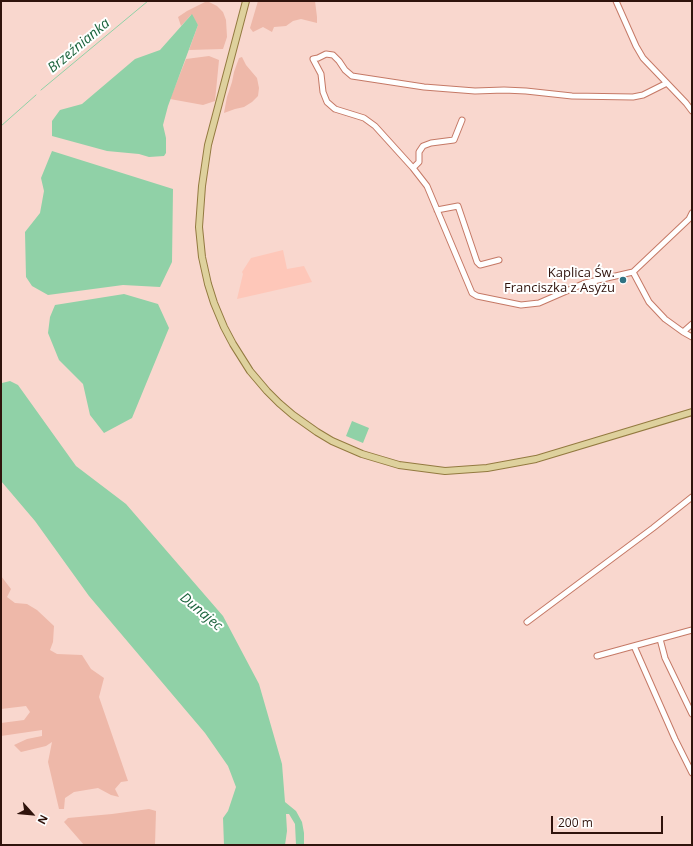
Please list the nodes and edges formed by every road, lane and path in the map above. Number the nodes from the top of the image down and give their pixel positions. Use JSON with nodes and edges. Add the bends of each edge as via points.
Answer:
{"nodes":[{"id":1,"x":246,"y":1,"type":"edge"},
{"id":2,"x":616,"y":1,"type":"edge"},
{"id":3,"x":667,"y":83,"type":"junction"},
{"id":4,"x":692,"y":111,"type":"edge"},
{"id":5,"x":462,"y":120,"type":"dead end"},
{"id":6,"x":413,"y":168,"type":"junction"},
{"id":7,"x":437,"y":210,"type":"junction"},
{"id":8,"x":692,"y":214,"type":"edge"},
{"id":9,"x":499,"y":260,"type":"dead end"},
{"id":10,"x":633,"y":272,"type":"junction"},
{"id":11,"x":692,"y":324,"type":"edge"},
{"id":12,"x":683,"y":332,"type":"junction"},
{"id":13,"x":692,"y":337,"type":"edge"},
{"id":14,"x":692,"y":412,"type":"edge"},
{"id":15,"x":692,"y":497,"type":"edge"},
{"id":16,"x":527,"y":622,"type":"dead end"},
{"id":17,"x":692,"y":630,"type":"edge"},
{"id":18,"x":660,"y":639,"type":"junction"},
{"id":19,"x":634,"y":646,"type":"junction"},
{"id":20,"x":597,"y":656,"type":"dead end"},
{"id":21,"x":692,"y":714,"type":"edge"},
{"id":22,"x":692,"y":773,"type":"edge"}],
"edges":[{"from":1,"to":14,"type":"main road","via":[[208,144],[199,226],[202,257],[214,303],[233,344],[266,391],[317,432],[348,448],[386,462],[412,468],[445,471],[487,468],[536,459]]},
{"from":2,"to":3,"type":"street","via":[[639,52]]},
{"from":3,"to":4,"type":"street"},
{"from":3,"to":6,"type":"street","via":[[643,95],[633,96],[475,91],[424,87],[352,76],[333,55],[326,54],[313,59],[321,74],[327,102],[335,109],[364,118]]},
{"from":5,"to":6,"type":"street","via":[[454,140],[423,146],[418,152],[419,162]]},
{"from":6,"to":7,"type":"street","via":[[427,186]]},
{"from":7,"to":9,"type":"street","via":[[458,206],[477,262],[480,265]]},
{"from":7,"to":10,"type":"street","via":[[472,293],[478,296],[521,305],[539,303],[585,284]]},
{"from":8,"to":10,"type":"street"},
{"from":10,"to":12,"type":"street","via":[[649,302],[665,319]]},
{"from":11,"to":12,"type":"street"},
{"from":12,"to":13,"type":"street"},
{"from":15,"to":16,"type":"street"},
{"from":17,"to":18,"type":"street"},
{"from":18,"to":19,"type":"street"},
{"from":18,"to":21,"type":"street","via":[[665,658]]},
{"from":19,"to":20,"type":"street"},
{"from":19,"to":22,"type":"street"}]}
